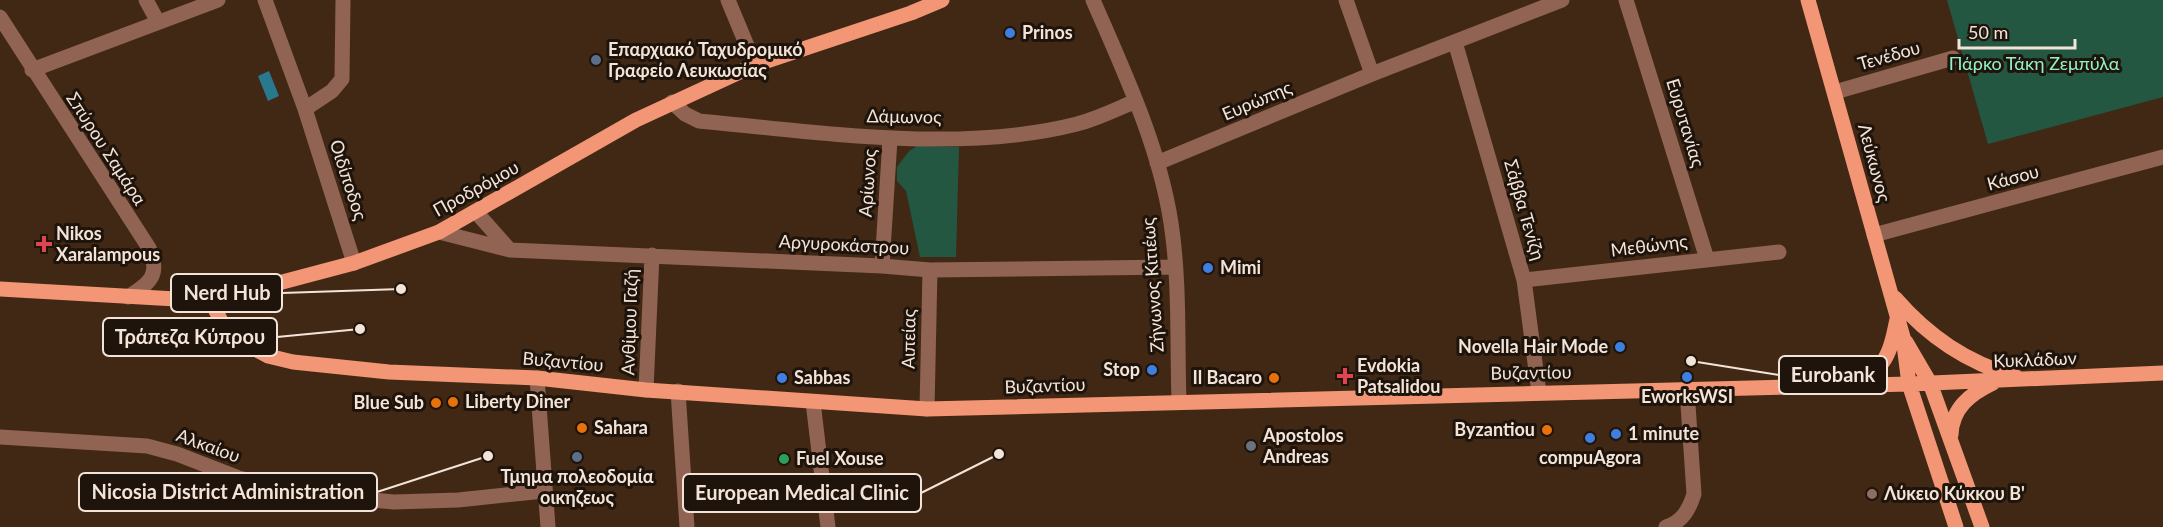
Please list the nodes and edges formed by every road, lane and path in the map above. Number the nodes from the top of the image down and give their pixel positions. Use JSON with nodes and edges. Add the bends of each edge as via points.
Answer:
{"nodes":[{"id":1,"x":146,"y":0,"type":"edge"},
{"id":2,"x":218,"y":0,"type":"edge"},
{"id":3,"x":265,"y":0,"type":"edge"},
{"id":4,"x":343,"y":0,"type":"edge"},
{"id":5,"x":728,"y":0,"type":"edge"},
{"id":6,"x":942,"y":0,"type":"edge"},
{"id":7,"x":1093,"y":0,"type":"edge"},
{"id":8,"x":1346,"y":0,"type":"edge"},
{"id":9,"x":1562,"y":0,"type":"edge"},
{"id":10,"x":1626,"y":0,"type":"edge"},
{"id":11,"x":1808,"y":0,"type":"edge"},
{"id":12,"x":0,"y":16,"type":"edge"},
{"id":13,"x":158,"y":22,"type":"junction"},
{"id":14,"x":1455,"y":42,"type":"junction"},
{"id":15,"x":1953,"y":58,"type":"dead end"},
{"id":16,"x":755,"y":64,"type":"junction"},
{"id":17,"x":32,"y":70,"type":"junction"},
{"id":18,"x":1372,"y":74,"type":"junction"},
{"id":19,"x":1835,"y":92,"type":"junction"},
{"id":20,"x":1136,"y":101,"type":"junction"},
{"id":21,"x":672,"y":102,"type":"junction"},
{"id":22,"x":305,"y":109,"type":"junction"},
{"id":23,"x":890,"y":139,"type":"junction"},
{"id":24,"x":2163,"y":157,"type":"edge"},
{"id":25,"x":1157,"y":164,"type":"junction"},
{"id":26,"x":476,"y":212,"type":"junction"},
{"id":27,"x":439,"y":232,"type":"junction"},
{"id":28,"x":1874,"y":236,"type":"junction"},
{"id":29,"x":510,"y":250,"type":"junction"},
{"id":30,"x":1779,"y":252,"type":"dead end"},
{"id":31,"x":652,"y":255,"type":"junction"},
{"id":32,"x":1707,"y":259,"type":"junction"},
{"id":33,"x":354,"y":263,"type":"junction"},
{"id":34,"x":882,"y":266,"type":"junction"},
{"id":35,"x":1175,"y":267,"type":"junction"},
{"id":36,"x":930,"y":270,"type":"junction"},
{"id":37,"x":1524,"y":280,"type":"junction"},
{"id":38,"x":0,"y":289,"type":"edge"},
{"id":39,"x":1891,"y":294,"type":"junction"},
{"id":40,"x":128,"y":297,"type":"junction"},
{"id":41,"x":211,"y":301,"type":"junction"},
{"id":42,"x":1897,"y":316,"type":"junction"},
{"id":43,"x":1903,"y":337,"type":"junction"},
{"id":44,"x":2163,"y":374,"type":"edge"},
{"id":45,"x":537,"y":378,"type":"junction"},
{"id":46,"x":2026,"y":380,"type":"junction"},
{"id":47,"x":1999,"y":381,"type":"junction"},
{"id":48,"x":1930,"y":383,"type":"junction"},
{"id":49,"x":1909,"y":384,"type":"junction"},
{"id":50,"x":1845,"y":386,"type":"junction"},
{"id":51,"x":646,"y":390,"type":"junction"},
{"id":52,"x":1686,"y":390,"type":"junction"},
{"id":53,"x":678,"y":391,"type":"junction"},
{"id":54,"x":1539,"y":393,"type":"junction"},
{"id":55,"x":1179,"y":401,"type":"junction"},
{"id":56,"x":813,"y":402,"type":"junction"},
{"id":57,"x":927,"y":409,"type":"junction"},
{"id":58,"x":0,"y":437,"type":"edge"},
{"id":59,"x":1951,"y":438,"type":"junction"},
{"id":60,"x":544,"y":491,"type":"junction"},
{"id":61,"x":548,"y":527,"type":"edge"},
{"id":62,"x":687,"y":527,"type":"edge"},
{"id":63,"x":828,"y":527,"type":"edge"},
{"id":64,"x":1666,"y":527,"type":"edge"},
{"id":65,"x":1956,"y":527,"type":"edge"},
{"id":66,"x":1982,"y":527,"type":"edge"}],
"edges":[{"from":1,"to":13,"type":"street"},
{"from":2,"to":13,"type":"street"},
{"from":3,"to":22,"type":"street","name":"Οιδίποδος"},
{"from":4,"to":22,"type":"street","via":[[342,79],[332,91]]},
{"from":5,"to":16,"type":"street"},
{"from":6,"to":16,"type":"main road","name":"Προδρόμου"},
{"from":7,"to":20,"type":"street","name":"Ζήνωνος Κιτιέως"},
{"from":8,"to":18,"type":"street"},
{"from":9,"to":14,"type":"street","name":"Ευρώπης"},
{"from":10,"to":32,"type":"street","name":"Ευρυτανίας"},
{"from":11,"to":19,"type":"main road","name":"Λεύκωνος"},
{"from":12,"to":17,"type":"street","name":"Σπύρου Σαμάρα"},
{"from":13,"to":17,"type":"street"},
{"from":14,"to":18,"type":"street","name":"Ευρώπης"},
{"from":14,"to":37,"type":"street","name":"Σάββα Τενίζη"},
{"from":15,"to":19,"type":"street","name":"Τενέδου"},
{"from":16,"to":21,"type":"main road","name":"Προδρόμου"},
{"from":17,"to":40,"type":"street","name":"Σπύρου Σαμάρα","via":[[155,261],[154,276]]},
{"from":18,"to":25,"type":"street","name":"Ευρώπης"},
{"from":19,"to":28,"type":"main road","name":"Λεύκωνος"},
{"from":20,"to":23,"type":"street","name":"Δάμωνος","via":[[1078,124],[1011,136]]},
{"from":20,"to":25,"type":"street","name":"Ζήνωνος Κιτιέως"},
{"from":21,"to":23,"type":"street","name":"Δάμωνος","via":[[699,121]]},
{"from":21,"to":26,"type":"main road","name":"Προδρόμου"},
{"from":22,"to":33,"type":"street","name":"Οιδίποδος"},
{"from":23,"to":34,"type":"street","name":"Αρίωνος"},
{"from":24,"to":28,"type":"street","name":"Κάσου"},
{"from":25,"to":35,"type":"street","name":"Ζήνωνος Κιτιέως","via":[[1171,223]]},
{"from":26,"to":27,"type":"main road","name":"Προδρόμου"},
{"from":26,"to":29,"type":"street"},
{"from":27,"to":29,"type":"street","name":"Αργυροκάστρου"},
{"from":27,"to":33,"type":"main road","name":"Προδρόμου"},
{"from":28,"to":39,"type":"main road","name":"Λεύκωνος"},
{"from":29,"to":31,"type":"street","name":"Αργυροκάστρου"},
{"from":30,"to":32,"type":"street","name":"Μεθώνης"},
{"from":31,"to":34,"type":"street","name":"Αργυροκάστρου"},
{"from":31,"to":51,"type":"street","name":"Ανθίμου Γαζή"},
{"from":32,"to":37,"type":"street","name":"Μεθώνης"},
{"from":33,"to":41,"type":"main road","name":"Προδρόμου"},
{"from":34,"to":36,"type":"street","name":"Αργυροκάστρου"},
{"from":35,"to":36,"type":"street","name":"Αργυροκάστρου"},
{"from":35,"to":55,"type":"street","name":"Ζήνωνος Κιτιέως"},
{"from":36,"to":57,"type":"street","name":"Αιπείας"},
{"from":37,"to":54,"type":"street","name":"Σάββα Τενίζη"},
{"from":38,"to":40,"type":"main road","name":"Προδρόμου"},
{"from":39,"to":42,"type":"main road","name":"Λεύκωνος"},
{"from":39,"to":46,"type":"main road","via":[[1947,347],[1988,368]]},
{"from":40,"to":41,"type":"main road","name":"Προδρόμου"},
{"from":41,"to":45,"type":"main road","name":"Βυζαντίου","via":[[224,327],[235,338],[268,356],[293,362],[389,372]]},
{"from":42,"to":43,"type":"main road","name":"Λεύκωνος"},
{"from":42,"to":50,"type":"main road","via":[[1890,350],[1882,365]]},
{"from":43,"to":48,"type":"main road","name":"Λεύκωνος"},
{"from":43,"to":49,"type":"main road","name":"Λεύκωνος"},
{"from":44,"to":46,"type":"main road","name":"Κυκλάδων"},
{"from":45,"to":51,"type":"main road","name":"Βυζαντίου"},
{"from":45,"to":60,"type":"street"},
{"from":46,"to":47,"type":"main road","name":"Κυκλάδων"},
{"from":47,"to":48,"type":"main road","name":"Κυκλάδων"},
{"from":47,"to":59,"type":"main road","via":[[1976,392],[1959,408],[1953,417]]},
{"from":48,"to":49,"type":"main road","name":"Κυκλάδων"},
{"from":48,"to":59,"type":"main road","name":"Λεύκωνος"},
{"from":49,"to":50,"type":"main road","name":"Βυζαντίου"},
{"from":49,"to":65,"type":"main road","name":"Λεύκωνος"},
{"from":50,"to":52,"type":"main road","name":"Βυζαντίου"},
{"from":51,"to":53,"type":"main road","name":"Βυζαντίου"},
{"from":52,"to":54,"type":"main road","name":"Βυζαντίου"},
{"from":52,"to":64,"type":"street","via":[[1694,495],[1682,518]]},
{"from":53,"to":56,"type":"main road","name":"Βυζαντίου"},
{"from":53,"to":62,"type":"street"},
{"from":54,"to":55,"type":"main road","name":"Βυζαντίου"},
{"from":55,"to":57,"type":"main road","name":"Βυζαντίου"},
{"from":56,"to":57,"type":"main road","name":"Βυζαντίου"},
{"from":56,"to":63,"type":"street"},
{"from":58,"to":60,"type":"street","name":"Αλκαίου","via":[[147,446],[239,478],[308,494],[394,502]]},
{"from":59,"to":66,"type":"main road","name":"Λεύκωνος"},
{"from":60,"to":61,"type":"street"}]}
